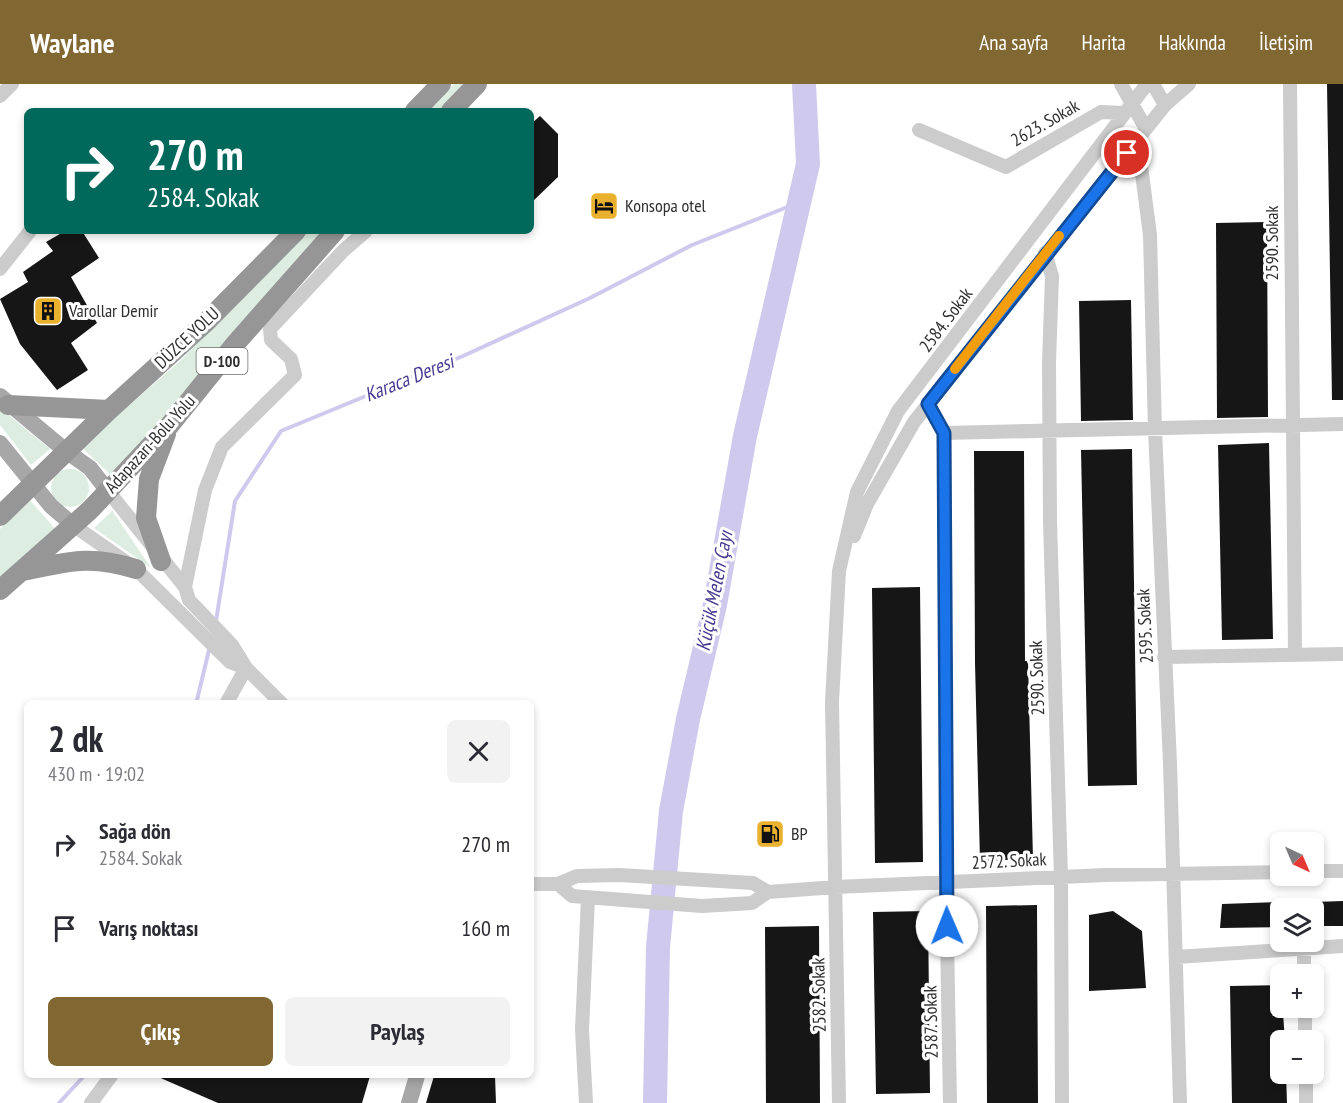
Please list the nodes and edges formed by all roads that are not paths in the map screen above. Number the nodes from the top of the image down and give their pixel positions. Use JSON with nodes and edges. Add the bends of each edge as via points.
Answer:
{"nodes":[{"id":1,"x":12,"y":84,"type":"edge"},
{"id":2,"x":441,"y":84,"type":"edge"},
{"id":3,"x":477,"y":84,"type":"edge"},
{"id":4,"x":1121,"y":84,"type":"edge"},
{"id":5,"x":1147,"y":84,"type":"edge"},
{"id":6,"x":1153,"y":84,"type":"edge"},
{"id":7,"x":1189,"y":84,"type":"edge"},
{"id":8,"x":1290,"y":84,"type":"edge"},
{"id":9,"x":0,"y":96,"type":"edge"},
{"id":10,"x":1165,"y":105,"type":"junction"},
{"id":11,"x":418,"y":108,"type":"edge"},
{"id":12,"x":454,"y":108,"type":"edge"},
{"id":13,"x":1128,"y":108,"type":"junction"},
{"id":14,"x":1146,"y":129,"type":"junction"},
{"id":15,"x":919,"y":130,"type":"dead end"},
{"id":16,"x":1127,"y":153,"type":"junction"},
{"id":17,"x":28,"y":234,"type":"edge"},
{"id":18,"x":293,"y":234,"type":"edge"},
{"id":19,"x":332,"y":234,"type":"edge"},
{"id":20,"x":363,"y":234,"type":"edge"},
{"id":21,"x":1045,"y":254,"type":"junction"},
{"id":22,"x":0,"y":269,"type":"edge"},
{"id":23,"x":4,"y":400,"type":"edge"},
{"id":24,"x":928,"y":404,"type":"junction"},
{"id":25,"x":109,"y":410,"type":"junction"},
{"id":26,"x":1343,"y":424,"type":"edge"},
{"id":27,"x":1293,"y":425,"type":"junction"},
{"id":28,"x":169,"y":426,"type":"junction"},
{"id":29,"x":1155,"y":430,"type":"junction"},
{"id":30,"x":1049,"y":431,"type":"junction"},
{"id":31,"x":944,"y":433,"type":"junction"},
{"id":32,"x":0,"y":443,"type":"edge"},
{"id":33,"x":66,"y":451,"type":"junction"},
{"id":34,"x":34,"y":482,"type":"junction"},
{"id":35,"x":108,"y":491,"type":"junction"},
{"id":36,"x":0,"y":516,"type":"edge"},
{"id":37,"x":73,"y":525,"type":"junction"},
{"id":38,"x":161,"y":561,"type":"junction"},
{"id":39,"x":136,"y":569,"type":"junction"},
{"id":40,"x":21,"y":571,"type":"junction"},
{"id":41,"x":839,"y":571,"type":"junction"},
{"id":42,"x":0,"y":590,"type":"edge"},
{"id":43,"x":187,"y":594,"type":"junction"},
{"id":44,"x":1295,"y":653,"type":"junction"},
{"id":45,"x":1343,"y":654,"type":"edge"},
{"id":46,"x":1164,"y":657,"type":"junction"},
{"id":47,"x":246,"y":668,"type":"junction"},
{"id":48,"x":228,"y":700,"type":"edge"},
{"id":49,"x":278,"y":700,"type":"edge"},
{"id":50,"x":1343,"y":871,"type":"edge"},
{"id":51,"x":1270,"y":872,"type":"edge"},
{"id":52,"x":1324,"y":872,"type":"edge"},
{"id":53,"x":1174,"y":874,"type":"junction"},
{"id":54,"x":1061,"y":877,"type":"junction"},
{"id":55,"x":946,"y":882,"type":"junction"},
{"id":56,"x":534,"y":884,"type":"edge"},
{"id":57,"x":558,"y":884,"type":"junction"},
{"id":58,"x":836,"y":887,"type":"junction"},
{"id":59,"x":768,"y":892,"type":"junction"},
{"id":60,"x":588,"y":898,"type":"junction"},
{"id":61,"x":1343,"y":946,"type":"edge"},
{"id":62,"x":1324,"y":947,"type":"edge"},
{"id":63,"x":1270,"y":951,"type":"edge"},
{"id":64,"x":1176,"y":957,"type":"junction"},
{"id":65,"x":110,"y":1078,"type":"edge"},
{"id":66,"x":416,"y":1078,"type":"edge"},
{"id":67,"x":1306,"y":1084,"type":"edge"},
{"id":68,"x":91,"y":1103,"type":"edge"},
{"id":69,"x":409,"y":1103,"type":"edge"},
{"id":70,"x":586,"y":1103,"type":"edge"},
{"id":71,"x":839,"y":1103,"type":"edge"},
{"id":72,"x":950,"y":1103,"type":"edge"},
{"id":73,"x":1062,"y":1103,"type":"edge"},
{"id":74,"x":1180,"y":1103,"type":"edge"},
{"id":75,"x":1306,"y":1103,"type":"edge"}],
"edges":[{"from":1,"to":9,"type":"street"},
{"from":2,"to":11,"type":"highway"},
{"from":3,"to":12,"type":"highway"},
{"from":4,"to":13,"type":"street"},
{"from":5,"to":13,"type":"street","name":"2584. Sokak"},
{"from":6,"to":10,"type":"street"},
{"from":7,"to":10,"type":"street","name":"2584. Sokak"},
{"from":8,"to":27,"type":"street","name":"2590. Sokak"},
{"from":10,"to":14,"type":"street","name":"2584. Sokak"},
{"from":13,"to":14,"type":"street"},
{"from":13,"to":15,"type":"street","name":"2623. Sokak","via":[[1101,112],[1006,167]]},
{"from":13,"to":41,"type":"street","name":"2584. Sokak","via":[[898,411],[857,492]]},
{"from":14,"to":16,"type":"street","name":"2584. Sokak"},
{"from":16,"to":21,"type":"street","name":"2584. Sokak"},
{"from":16,"to":29,"type":"street","name":"2595. Sokak","via":[[1141,166],[1150,235]]},
{"from":17,"to":22,"type":"street"},
{"from":18,"to":25,"type":"highway","name":"DÜZCE YOLU","number":"D-100","via":[[207,321]]},
{"from":19,"to":28,"type":"highway","name":"Adapazarı-Bolu Yolu","number":"D-100"},
{"from":20,"to":43,"type":"street","via":[[270,329],[271,340],[291,358],[295,375],[222,447],[205,490]]},
{"from":21,"to":24,"type":"street","name":"2584. Sokak"},
{"from":21,"to":30,"type":"street","name":"2590. Sokak","via":[[1052,276]]},
{"from":23,"to":25,"type":"highway"},
{"from":23,"to":33,"type":"main road"},
{"from":24,"to":31,"type":"street","name":"2587. Sokak"},
{"from":24,"to":41,"type":"street","name":"2584. Sokak","via":[[867,504]]},
{"from":25,"to":33,"type":"highway","name":"DÜZCE YOLU","number":"D-100"},
{"from":26,"to":27,"type":"street"},
{"from":27,"to":29,"type":"street"},
{"from":27,"to":44,"type":"street","name":"2590. Sokak"},
{"from":28,"to":35,"type":"highway","name":"Adapazarı-Bolu Yolu","number":"D-100"},
{"from":28,"to":38,"type":"highway","via":[[149,479],[147,499],[146,518]]},
{"from":29,"to":30,"type":"street"},
{"from":29,"to":46,"type":"street","name":"2595. Sokak"},
{"from":30,"to":31,"type":"street"},
{"from":30,"to":54,"type":"street","name":"2590. Sokak"},
{"from":31,"to":55,"type":"street","name":"2587. Sokak"},
{"from":32,"to":34,"type":"main road"},
{"from":33,"to":34,"type":"highway","name":"DÜZCE YOLU","number":"D-100"},
{"from":33,"to":35,"type":"main road","via":[[90,468]]},
{"from":34,"to":36,"type":"highway","number":"D-100"},
{"from":34,"to":37,"type":"main road","via":[[51,506]]},
{"from":35,"to":37,"type":"highway","name":"Adapazarı-Bolu Yolu","number":"D-100"},
{"from":35,"to":38,"type":"street"},
{"from":37,"to":39,"type":"street"},
{"from":37,"to":40,"type":"highway","name":"Adapazarı-Bolu Yolu","number":"D-100"},
{"from":38,"to":43,"type":"street"},
{"from":39,"to":40,"type":"highway","via":[[108,560],[79,560]]},
{"from":39,"to":47,"type":"street","via":[[230,662]]},
{"from":40,"to":42,"type":"highway","name":"Adapazarı-Bolu Yolu","number":"D-100"},
{"from":41,"to":58,"type":"street","name":"2584. Sokak","via":[[832,702]]},
{"from":43,"to":47,"type":"street","via":[[232,645]]},
{"from":44,"to":45,"type":"street"},
{"from":44,"to":46,"type":"street"},
{"from":46,"to":53,"type":"street","name":"2595. Sokak"},
{"from":47,"to":48,"type":"street"},
{"from":47,"to":49,"type":"street"},
{"from":50,"to":52,"type":"street"},
{"from":51,"to":53,"type":"street","name":"2572. Sokak"},
{"from":53,"to":54,"type":"street","name":"2572. Sokak"},
{"from":53,"to":64,"type":"street","name":"2595. Sokak"},
{"from":54,"to":55,"type":"street","name":"2572. Sokak"},
{"from":54,"to":73,"type":"street","name":"2590. Sokak"},
{"from":55,"to":58,"type":"street","name":"2572. Sokak"},
{"from":55,"to":72,"type":"street","name":"2587. Sokak"},
{"from":56,"to":57,"type":"street"},
{"from":57,"to":59,"type":"street","name":"2572. Sokak","via":[[577,876],[619,875],[753,883]]},
{"from":57,"to":60,"type":"street","via":[[572,896]]},
{"from":58,"to":59,"type":"street","name":"2572. Sokak"},
{"from":58,"to":71,"type":"street","name":"2582. Sokak"},
{"from":59,"to":60,"type":"street","via":[[752,903],[702,906]]},
{"from":60,"to":70,"type":"street","via":[[582,1030]]},
{"from":61,"to":62,"type":"street"},
{"from":63,"to":64,"type":"street"},
{"from":64,"to":74,"type":"street","name":"2595. Sokak"},
{"from":65,"to":68,"type":"street"},
{"from":66,"to":69,"type":"main road"},
{"from":67,"to":75,"type":"street"}]}
